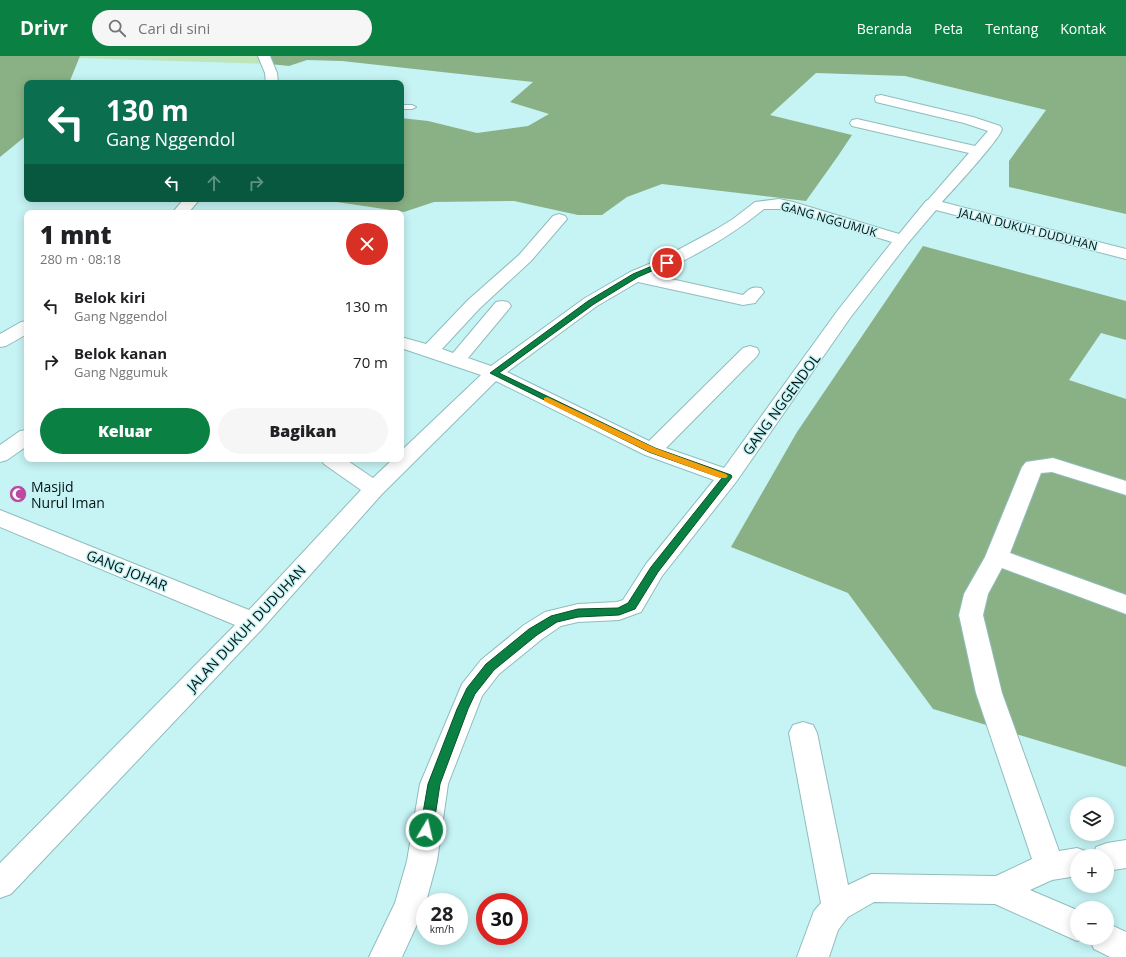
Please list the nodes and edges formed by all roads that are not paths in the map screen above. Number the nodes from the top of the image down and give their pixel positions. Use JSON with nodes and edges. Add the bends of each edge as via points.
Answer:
{"nodes":[{"id":1,"x":264,"y":56,"type":"edge"},
{"id":2,"x":272,"y":80,"type":"edge"},
{"id":3,"x":881,"y":99,"type":"dead end"},
{"id":4,"x":404,"y":107,"type":"edge"},
{"id":5,"x":412,"y":108,"type":"dead end"},
{"id":6,"x":857,"y":123,"type":"dead end"},
{"id":7,"x":979,"y":151,"type":"junction"},
{"id":8,"x":189,"y":202,"type":"edge"},
{"id":9,"x":931,"y":204,"type":"junction"},
{"id":10,"x":183,"y":210,"type":"edge"},
{"id":11,"x":559,"y":219,"type":"dead end"},
{"id":12,"x":902,"y":240,"type":"junction"},
{"id":13,"x":1126,"y":254,"type":"edge"},
{"id":14,"x":636,"y":276,"type":"junction"},
{"id":15,"x":755,"y":292,"type":"dead end"},
{"id":16,"x":502,"y":306,"type":"dead end"},
{"id":17,"x":24,"y":328,"type":"edge"},
{"id":18,"x":0,"y":342,"type":"edge"},
{"id":19,"x":404,"y":343,"type":"edge"},
{"id":20,"x":429,"y":352,"type":"junction"},
{"id":21,"x":750,"y":352,"type":"dead end"},
{"id":22,"x":456,"y":361,"type":"junction"},
{"id":23,"x":494,"y":373,"type":"junction"},
{"id":24,"x":24,"y":438,"type":"edge"},
{"id":25,"x":652,"y":450,"type":"junction"},
{"id":26,"x":0,"y":455,"type":"edge"},
{"id":27,"x":404,"y":460,"type":"edge"},
{"id":28,"x":335,"y":462,"type":"edge"},
{"id":29,"x":402,"y":462,"type":"edge"},
{"id":30,"x":728,"y":477,"type":"junction"},
{"id":31,"x":1126,"y":488,"type":"edge"},
{"id":32,"x":374,"y":489,"type":"junction"},
{"id":33,"x":2,"y":521,"type":"edge"},
{"id":34,"x":997,"y":557,"type":"junction"},
{"id":35,"x":1126,"y":605,"type":"edge"},
{"id":36,"x":253,"y":622,"type":"junction"},
{"id":37,"x":803,"y":733,"type":"dead end"},
{"id":38,"x":1126,"y":854,"type":"edge"},
{"id":39,"x":1114,"y":856,"type":"edge"},
{"id":40,"x":1063,"y":864,"type":"edge"},
{"id":41,"x":0,"y":884,"type":"edge"},
{"id":42,"x":997,"y":890,"type":"junction"},
{"id":43,"x":837,"y":907,"type":"junction"},
{"id":44,"x":1070,"y":923,"type":"edge"},
{"id":45,"x":1114,"y":942,"type":"edge"},
{"id":46,"x":1126,"y":948,"type":"edge"},
{"id":47,"x":385,"y":957,"type":"edge"},
{"id":48,"x":813,"y":957,"type":"edge"}],
"edges":[{"from":1,"to":2,"type":"street"},
{"from":3,"to":7,"type":"street","name":"GANG NGGENDOL","via":[[991,127],[995,131]]},
{"from":4,"to":5,"type":"lane"},
{"from":6,"to":7,"type":"street"},
{"from":7,"to":9,"type":"street","name":"GANG NGGENDOL"},
{"from":8,"to":10,"type":"street"},
{"from":9,"to":12,"type":"street","name":"GANG NGGENDOL"},
{"from":9,"to":13,"type":"street","name":"JALAN DUKUH DUDUHAN"},
{"from":11,"to":20,"type":"street","via":[[525,258],[474,304]]},
{"from":12,"to":14,"type":"street","name":"GANG NGGUMUK","via":[[793,207],[760,205],[727,229],[667,263]]},
{"from":12,"to":30,"type":"street","name":"GANG NGGENDOL","via":[[844,314]]},
{"from":14,"to":15,"type":"street","via":[[743,300],[749,299]]},
{"from":14,"to":23,"type":"street","name":"GANG NGGUMUK","via":[[591,302]]},
{"from":16,"to":22,"type":"street"},
{"from":17,"to":18,"type":"street"},
{"from":19,"to":20,"type":"street"},
{"from":20,"to":22,"type":"street"},
{"from":21,"to":25,"type":"street"},
{"from":22,"to":23,"type":"street"},
{"from":23,"to":25,"type":"street"},
{"from":23,"to":27,"type":"street","name":"JALAN DUKUH DUDUHAN"},
{"from":24,"to":26,"type":"street"},
{"from":25,"to":30,"type":"street"},
{"from":28,"to":32,"type":"street"},
{"from":29,"to":32,"type":"street","name":"JALAN DUKUH DUDUHAN"},
{"from":30,"to":47,"type":"street","name":"GANG NGGENDOL","via":[[654,570],[632,606],[619,611],[578,613],[554,619],[533,632],[490,667],[471,691],[434,784],[422,861],[410,906]]},
{"from":31,"to":34,"type":"street","via":[[1053,465],[1033,467]]},
{"from":32,"to":36,"type":"street","name":"JALAN DUKUH DUDUHAN"},
{"from":33,"to":36,"type":"street","name":"GANG JOHAR"},
{"from":34,"to":35,"type":"street"},
{"from":34,"to":40,"type":"street","via":[[976,594],[972,615],[989,692]]},
{"from":36,"to":41,"type":"street","name":"JALAN DUKUH DUDUHAN"},
{"from":37,"to":43,"type":"street"},
{"from":38,"to":39,"type":"street"},
{"from":40,"to":42,"type":"street"},
{"from":42,"to":43,"type":"street","via":[[871,888]]},
{"from":42,"to":44,"type":"street"},
{"from":43,"to":48,"type":"street","via":[[825,922]]},
{"from":45,"to":46,"type":"street"}]}
